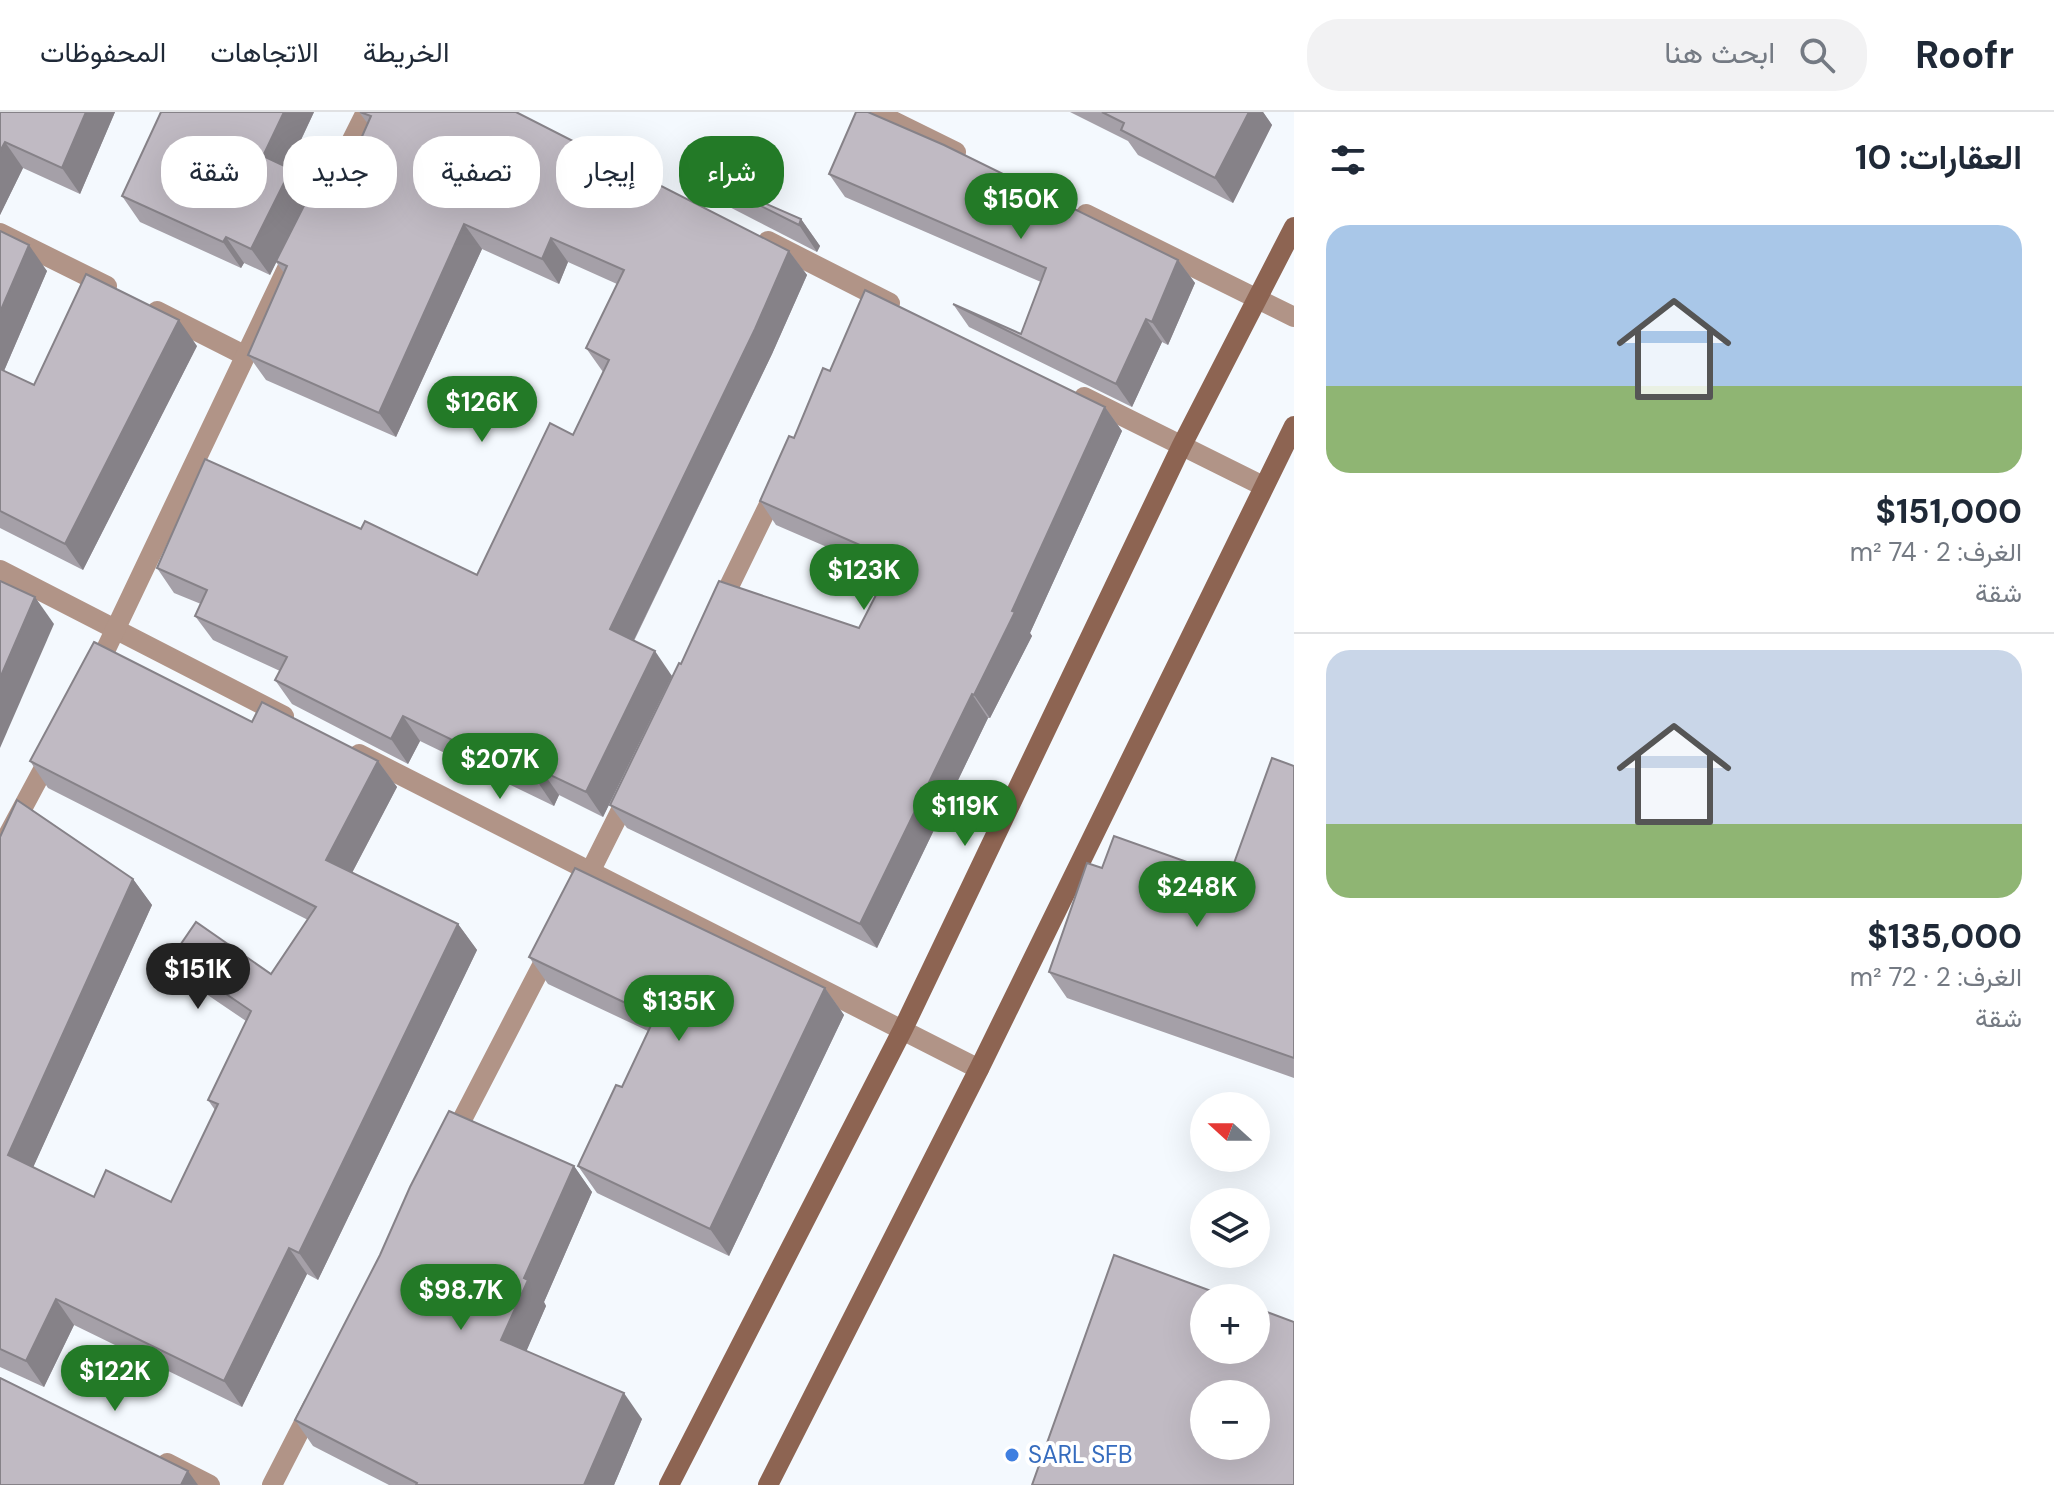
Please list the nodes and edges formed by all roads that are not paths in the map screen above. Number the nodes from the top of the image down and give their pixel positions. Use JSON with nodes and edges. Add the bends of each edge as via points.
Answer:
{"nodes":[{"id":1,"x":366,"y":112,"type":"edge"},
{"id":2,"x":875,"y":112,"type":"edge"},
{"id":3,"x":974,"y":160,"type":"edge"},
{"id":4,"x":1074,"y":209,"type":"edge"},
{"id":5,"x":1294,"y":227,"type":"edge"},
{"id":6,"x":747,"y":231,"type":"edge"},
{"id":7,"x":0,"y":233,"type":"edge"},
{"id":8,"x":1258,"y":298,"type":"junction"},
{"id":9,"x":914,"y":314,"type":"edge"},
{"id":10,"x":1294,"y":317,"type":"edge"},
{"id":11,"x":244,"y":355,"type":"junction"},
{"id":12,"x":1069,"y":390,"type":"edge"},
{"id":13,"x":1294,"y":426,"type":"edge"},
{"id":14,"x":1182,"y":445,"type":"junction"},
{"id":15,"x":783,"y":477,"type":"edge"},
{"id":16,"x":1263,"y":486,"type":"junction"},
{"id":17,"x":0,"y":570,"type":"edge"},
{"id":18,"x":117,"y":631,"type":"junction"},
{"id":19,"x":707,"y":632,"type":"edge"},
{"id":20,"x":87,"y":686,"type":"edge"},
{"id":21,"x":298,"y":723,"type":"edge"},
{"id":22,"x":66,"y":727,"type":"edge"},
{"id":23,"x":340,"y":744,"type":"edge"},
{"id":24,"x":639,"y":773,"type":"edge"},
{"id":25,"x":0,"y":850,"type":"edge"},
{"id":26,"x":591,"y":872,"type":"junction"},
{"id":27,"x":903,"y":1029,"type":"junction"},
{"id":28,"x":979,"y":1069,"type":"junction"},
{"id":29,"x":446,"y":1150,"type":"edge"},
{"id":30,"x":322,"y":1387,"type":"edge"},
{"id":31,"x":154,"y":1457,"type":"edge"},
{"id":32,"x":210,"y":1485,"type":"edge"},
{"id":33,"x":272,"y":1485,"type":"edge"},
{"id":34,"x":669,"y":1485,"type":"edge"},
{"id":35,"x":768,"y":1485,"type":"edge"}],
"edges":[{"from":1,"to":11,"type":"street"},
{"from":2,"to":3,"type":"street"},
{"from":4,"to":8,"type":"street"},
{"from":5,"to":8,"type":"street"},
{"from":6,"to":9,"type":"street","via":[[868,301]]},
{"from":7,"to":11,"type":"street"},
{"from":8,"to":10,"type":"street"},
{"from":8,"to":14,"type":"street"},
{"from":11,"to":18,"type":"street"},
{"from":12,"to":14,"type":"street"},
{"from":13,"to":16,"type":"street"},
{"from":14,"to":16,"type":"street"},
{"from":14,"to":27,"type":"street"},
{"from":15,"to":19,"type":"street"},
{"from":16,"to":28,"type":"street"},
{"from":17,"to":18,"type":"street"},
{"from":18,"to":20,"type":"street"},
{"from":18,"to":21,"type":"street"},
{"from":22,"to":25,"type":"street"},
{"from":23,"to":26,"type":"street"},
{"from":24,"to":26,"type":"street"},
{"from":26,"to":27,"type":"street"},
{"from":26,"to":29,"type":"street"},
{"from":27,"to":28,"type":"street"},
{"from":27,"to":34,"type":"street"},
{"from":28,"to":35,"type":"street"},
{"from":30,"to":33,"type":"street"},
{"from":31,"to":32,"type":"street"}]}
